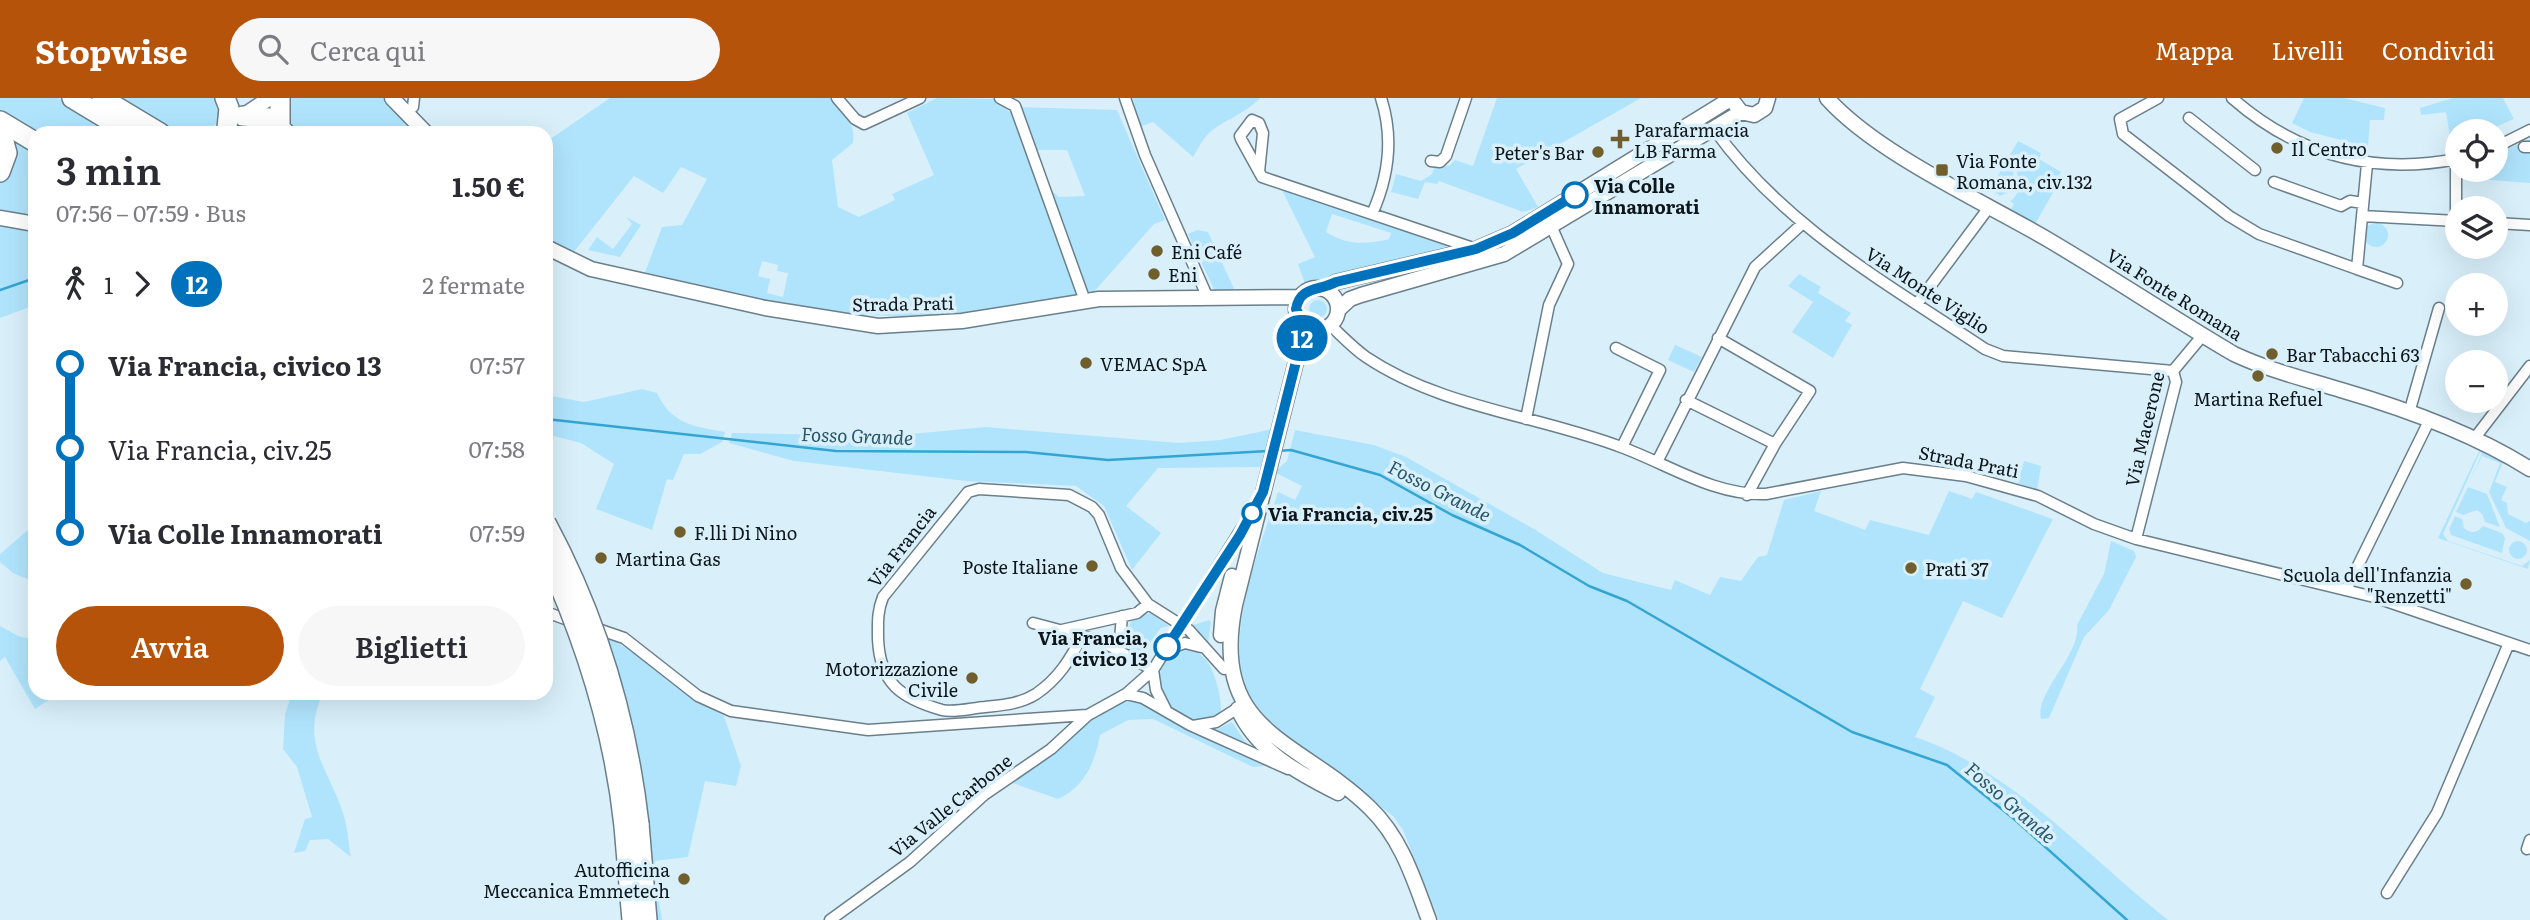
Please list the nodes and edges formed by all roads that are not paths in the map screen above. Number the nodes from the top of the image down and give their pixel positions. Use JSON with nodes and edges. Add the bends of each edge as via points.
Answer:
{"nodes":[{"id":1,"x":72,"y":98,"type":"edge"},
{"id":2,"x":102,"y":98,"type":"edge"},
{"id":3,"x":225,"y":98,"type":"edge"},
{"id":4,"x":270,"y":98,"type":"edge"},
{"id":5,"x":280,"y":98,"type":"edge"},
{"id":6,"x":392,"y":98,"type":"edge"},
{"id":7,"x":838,"y":98,"type":"edge"},
{"id":8,"x":920,"y":98,"type":"edge"},
{"id":9,"x":1000,"y":98,"type":"edge"},
{"id":10,"x":1125,"y":98,"type":"edge"},
{"id":11,"x":1381,"y":98,"type":"edge"},
{"id":12,"x":1466,"y":98,"type":"edge"},
{"id":13,"x":1733,"y":98,"type":"edge"},
{"id":14,"x":1768,"y":98,"type":"edge"},
{"id":15,"x":1827,"y":98,"type":"edge"},
{"id":16,"x":2232,"y":98,"type":"edge"},
{"id":17,"x":2154,"y":99,"type":"edge"},
{"id":18,"x":410,"y":101,"type":"edge"},
{"id":19,"x":1741,"y":112,"type":"junction"},
{"id":20,"x":243,"y":116,"type":"junction"},
{"id":21,"x":2189,"y":118,"type":"dead end"},
{"id":22,"x":0,"y":121,"type":"edge"},
{"id":23,"x":118,"y":126,"type":"edge"},
{"id":24,"x":148,"y":126,"type":"edge"},
{"id":25,"x":224,"y":126,"type":"edge"},
{"id":26,"x":230,"y":126,"type":"edge"},
{"id":27,"x":278,"y":126,"type":"edge"},
{"id":28,"x":282,"y":126,"type":"edge"},
{"id":29,"x":419,"y":126,"type":"edge"},
{"id":30,"x":429,"y":126,"type":"edge"},
{"id":31,"x":0,"y":127,"type":"edge"},
{"id":32,"x":1714,"y":129,"type":"junction"},
{"id":33,"x":2530,"y":130,"type":"edge"},
{"id":34,"x":28,"y":138,"type":"edge"},
{"id":35,"x":2508,"y":141,"type":"edge"},
{"id":36,"x":1431,"y":161,"type":"dead end"},
{"id":37,"x":2445,"y":161,"type":"edge"},
{"id":38,"x":2367,"y":164,"type":"junction"},
{"id":39,"x":2255,"y":170,"type":"dead end"},
{"id":40,"x":0,"y":172,"type":"edge"},
{"id":41,"x":1259,"y":172,"type":"dead end"},
{"id":42,"x":2274,"y":182,"type":"dead end"},
{"id":43,"x":2363,"y":203,"type":"junction"},
{"id":44,"x":1990,"y":206,"type":"junction"},
{"id":45,"x":1372,"y":214,"type":"junction"},
{"id":46,"x":2362,"y":216,"type":"junction"},
{"id":47,"x":0,"y":218,"type":"edge"},
{"id":48,"x":2445,"y":220,"type":"edge"},
{"id":49,"x":28,"y":223,"type":"edge"},
{"id":50,"x":1802,"y":224,"type":"junction"},
{"id":51,"x":2508,"y":224,"type":"edge"},
{"id":52,"x":2530,"y":225,"type":"edge"},
{"id":53,"x":1552,"y":228,"type":"junction"},
{"id":54,"x":1476,"y":249,"type":"junction"},
{"id":55,"x":553,"y":250,"type":"edge"},
{"id":56,"x":2357,"y":269,"type":"junction"},
{"id":57,"x":2398,"y":283,"type":"dead end"},
{"id":58,"x":1324,"y":289,"type":"junction"},
{"id":59,"x":1207,"y":296,"type":"junction"},
{"id":60,"x":1300,"y":296,"type":"junction"},
{"id":61,"x":1269,"y":297,"type":"junction"},
{"id":62,"x":1085,"y":301,"type":"junction"},
{"id":63,"x":1917,"y":304,"type":"junction"},
{"id":64,"x":2439,"y":308,"type":"dead end"},
{"id":65,"x":1338,"y":310,"type":"junction"},
{"id":66,"x":1301,"y":321,"type":"junction"},
{"id":67,"x":1330,"y":325,"type":"junction"},
{"id":68,"x":2203,"y":335,"type":"junction"},
{"id":69,"x":1718,"y":338,"type":"junction"},
{"id":70,"x":1616,"y":348,"type":"dead end"},
{"id":71,"x":2530,"y":366,"type":"edge"},
{"id":72,"x":2173,"y":371,"type":"junction"},
{"id":73,"x":1686,"y":400,"type":"junction"},
{"id":74,"x":2409,"y":413,"type":"junction"},
{"id":75,"x":1526,"y":419,"type":"junction"},
{"id":76,"x":2429,"y":421,"type":"junction"},
{"id":77,"x":2474,"y":439,"type":"junction"},
{"id":78,"x":1775,"y":444,"type":"junction"},
{"id":79,"x":1622,"y":447,"type":"junction"},
{"id":80,"x":1657,"y":462,"type":"junction"},
{"id":81,"x":2530,"y":469,"type":"edge"},
{"id":82,"x":1263,"y":492,"type":"junction"},
{"id":83,"x":1747,"y":495,"type":"junction"},
{"id":84,"x":1254,"y":523,"type":"junction"},
{"id":85,"x":553,"y":538,"type":"edge"},
{"id":86,"x":2136,"y":539,"type":"junction"},
{"id":87,"x":553,"y":571,"type":"edge"},
{"id":88,"x":1114,"y":574,"type":"dead end"},
{"id":89,"x":1127,"y":575,"type":"junction"},
{"id":90,"x":2346,"y":590,"type":"junction"},
{"id":91,"x":1149,"y":604,"type":"junction"},
{"id":92,"x":1223,"y":611,"type":"junction"},
{"id":93,"x":553,"y":616,"type":"edge"},
{"id":94,"x":1122,"y":616,"type":"junction"},
{"id":95,"x":1033,"y":623,"type":"dead end"},
{"id":96,"x":1181,"y":624,"type":"junction"},
{"id":97,"x":1231,"y":624,"type":"junction"},
{"id":98,"x":1061,"y":631,"type":"junction"},
{"id":99,"x":1082,"y":636,"type":"junction"},
{"id":100,"x":2509,"y":643,"type":"junction"},
{"id":101,"x":2529,"y":648,"type":"edge"},
{"id":102,"x":1207,"y":649,"type":"junction"},
{"id":103,"x":1119,"y":651,"type":"junction"},
{"id":104,"x":1164,"y":651,"type":"junction"},
{"id":105,"x":1224,"y":669,"type":"junction"},
{"id":106,"x":1153,"y":670,"type":"junction"},
{"id":107,"x":1236,"y":680,"type":"junction"},
{"id":108,"x":1126,"y":694,"type":"junction"},
{"id":109,"x":1240,"y":704,"type":"junction"},
{"id":110,"x":1168,"y":712,"type":"junction"},
{"id":111,"x":1088,"y":715,"type":"junction"},
{"id":112,"x":1191,"y":726,"type":"junction"},
{"id":113,"x":1300,"y":774,"type":"junction"},
{"id":114,"x":1378,"y":818,"type":"junction"},
{"id":115,"x":632,"y":825,"type":"junction"},
{"id":116,"x":2387,"y":893,"type":"dead end"},
{"id":117,"x":632,"y":920,"type":"edge"},
{"id":118,"x":647,"y":920,"type":"edge"},
{"id":119,"x":830,"y":920,"type":"edge"},
{"id":120,"x":1429,"y":920,"type":"edge"}],
"edges":[{"from":1,"to":23,"type":"highway"},
{"from":2,"to":24,"type":"highway"},
{"from":3,"to":25,"type":"highway","via":[[229,108]]},
{"from":4,"to":20,"type":"street"},
{"from":5,"to":28,"type":"highway"},
{"from":6,"to":29,"type":"street"},
{"from":7,"to":8,"type":"street","via":[[864,124]]},
{"from":9,"to":62,"type":"street","via":[[1016,106]]},
{"from":10,"to":59,"type":"street"},
{"from":11,"to":45,"type":"street","via":[[1389,152]]},
{"from":12,"to":36,"type":"street","via":[[1446,156],[1440,162]]},
{"from":13,"to":19,"type":"street"},
{"from":13,"to":54,"type":"street","via":[[1513,233]]},
{"from":14,"to":19,"type":"street","via":[[1760,113]]},
{"from":15,"to":44,"type":"street","name":"Via Fonte Romana","via":[[1866,132]]},
{"from":16,"to":38,"type":"street","via":[[2286,136]]},
{"from":17,"to":56,"type":"street","via":[[2120,119],[2123,134],[2259,234]]},
{"from":18,"to":30,"type":"street"},
{"from":19,"to":32,"type":"street"},
{"from":20,"to":26,"type":"street"},
{"from":20,"to":27,"type":"highway","via":[[264,117]]},
{"from":21,"to":39,"type":"street"},
{"from":22,"to":34,"type":"highway"},
{"from":31,"to":40,"type":"highway","via":[[7,147]]},
{"from":32,"to":50,"type":"street","name":"Via Monte Viglio"},
{"from":32,"to":53,"type":"street"},
{"from":33,"to":35,"type":"street"},
{"from":37,"to":38,"type":"street"},
{"from":38,"to":43,"type":"street"},
{"from":41,"to":45,"type":"street","via":[[1262,177]]},
{"from":42,"to":43,"type":"street","via":[[2341,206],[2350,201]]},
{"from":43,"to":46,"type":"street"},
{"from":44,"to":63,"type":"street"},
{"from":44,"to":68,"type":"street","name":"Via Fonte Romana"},
{"from":45,"to":54,"type":"street"},
{"from":46,"to":48,"type":"street"},
{"from":46,"to":56,"type":"street"},
{"from":47,"to":49,"type":"street"},
{"from":50,"to":63,"type":"street","name":"Via Monte Viglio"},
{"from":50,"to":69,"type":"street","via":[[1755,267]]},
{"from":51,"to":52,"type":"street"},
{"from":53,"to":65,"type":"street","via":[[1488,261],[1361,295]]},
{"from":53,"to":75,"type":"street","via":[[1568,264],[1549,305]]},
{"from":54,"to":58,"type":"street","via":[[1336,282]]},
{"from":55,"to":62,"type":"street","name":"Strada Prati","via":[[591,269],[844,323],[923,325]]},
{"from":56,"to":57,"type":"street"},
{"from":58,"to":60,"type":"street","via":[[1311,289]]},
{"from":58,"to":65,"type":"street","via":[[1334,297]]},
{"from":59,"to":61,"type":"street","name":"Strada Prati"},
{"from":59,"to":62,"type":"street","name":"Strada Prati"},
{"from":60,"to":61,"type":"street","name":"Strada Prati"},
{"from":60,"to":66,"type":"street"},
{"from":61,"to":66,"type":"street"},
{"from":63,"to":72,"type":"street","name":"Via Monte Viglio","via":[[2003,356]]},
{"from":64,"to":74,"type":"street"},
{"from":65,"to":67,"type":"street"},
{"from":66,"to":67,"type":"street","via":[[1318,330]]},
{"from":66,"to":82,"type":"street","name":"Via Francia"},
{"from":67,"to":75,"type":"street","name":"Strada Prati","via":[[1365,356],[1407,379],[1451,398]]},
{"from":68,"to":72,"type":"street","name":"Via Macerone"},
{"from":68,"to":74,"type":"street","name":"Via Fonte Romana","via":[[2258,365]]},
{"from":69,"to":73,"type":"street"},
{"from":69,"to":78,"type":"street","via":[[1810,391]]},
{"from":70,"to":79,"type":"street","via":[[1660,370]]},
{"from":71,"to":77,"type":"street"},
{"from":72,"to":86,"type":"street","name":"Via Macerone","via":[[2176,382]]},
{"from":73,"to":78,"type":"street"},
{"from":73,"to":80,"type":"street"},
{"from":74,"to":76,"type":"street","name":"Via Fonte Romana"},
{"from":75,"to":79,"type":"street","name":"Strada Prati"},
{"from":76,"to":77,"type":"street","name":"Via Fonte Romana"},
{"from":76,"to":90,"type":"street"},
{"from":77,"to":81,"type":"street","name":"Via Fonte Romana"},
{"from":78,"to":83,"type":"street"},
{"from":79,"to":80,"type":"street","name":"Strada Prati"},
{"from":80,"to":83,"type":"street","name":"Strada Prati","via":[[1717,488]]},
{"from":82,"to":84,"type":"street","name":"Via Francia"},
{"from":82,"to":96,"type":"street","name":"Via Francia"},
{"from":83,"to":86,"type":"street","name":"Strada Prati","via":[[1903,468],[1927,469],[2029,492]]},
{"from":84,"to":92,"type":"street","name":"Via Francia","via":[[1237,559]]},
{"from":84,"to":97,"type":"street","name":"Via Francia"},
{"from":85,"to":115,"type":"highway","bridge":true,"via":[[606,667],[626,741]]},
{"from":86,"to":90,"type":"street","name":"Strada Prati"},
{"from":87,"to":115,"type":"highway","bridge":true,"via":[[597,685]]},
{"from":88,"to":89,"type":"street"},
{"from":89,"to":91,"type":"street","name":"Via Francia"},
{"from":89,"to":99,"type":"street","name":"Via Francia","via":[[1099,515],[1079,498],[979,489],[968,492],[883,597],[877,613],[879,662],[889,684],[945,711],[1015,704],[1035,694],[1057,677]]},
{"from":90,"to":100,"type":"street","name":"Strada Prati"},
{"from":91,"to":94,"type":"street"},
{"from":91,"to":96,"type":"street","name":"Via Francia"},
{"from":92,"to":97,"type":"street"},
{"from":92,"to":105,"type":"street","name":"Via Francia"},
{"from":93,"to":111,"type":"street","via":[[624,638],[698,696],[731,711],[868,730]]},
{"from":94,"to":98,"type":"street"},
{"from":94,"to":103,"type":"street"},
{"from":95,"to":98,"type":"street"},
{"from":96,"to":102,"type":"street","name":"Via Francia"},
{"from":96,"to":104,"type":"street","name":"Via Francia"},
{"from":97,"to":107,"type":"street","name":"Via Francia"},
{"from":98,"to":99,"type":"street"},
{"from":99,"to":103,"type":"street"},
{"from":100,"to":101,"type":"street","name":"Strada Prati"},
{"from":100,"to":116,"type":"street","via":[[2437,813]]},
{"from":102,"to":104,"type":"street","via":[[1189,643]]},
{"from":102,"to":105,"type":"street","name":"Via Francia"},
{"from":103,"to":106,"type":"street"},
{"from":104,"to":106,"type":"street","name":"Via Francia"},
{"from":105,"to":107,"type":"street","name":"Via Francia"},
{"from":105,"to":109,"type":"street","name":"Via Francia"},
{"from":106,"to":108,"type":"street","name":"Via Francia"},
{"from":106,"to":110,"type":"street","via":[[1156,690]]},
{"from":107,"to":109,"type":"street","name":"Via Francia"},
{"from":108,"to":110,"type":"street","name":"Via Francia"},
{"from":108,"to":111,"type":"street","name":"Via Valle Carbone"},
{"from":109,"to":112,"type":"street","via":[[1216,722]]},
{"from":109,"to":113,"type":"street","name":"Via Francia","via":[[1257,739]]},
{"from":109,"to":114,"type":"street","name":"Via Francia","via":[[1265,730]]},
{"from":110,"to":112,"type":"street","name":"Via Francia"},
{"from":111,"to":119,"type":"street","name":"Via Valle Carbone","via":[[1051,749],[984,796],[910,862]]},
{"from":112,"to":113,"type":"street","name":"Via Francia"},
{"from":113,"to":114,"type":"street","name":"Via Francia"},
{"from":114,"to":120,"type":"street","name":"Via Francia","via":[[1405,856]]},
{"from":115,"to":117,"type":"highway"},
{"from":115,"to":118,"type":"highway"}]}
